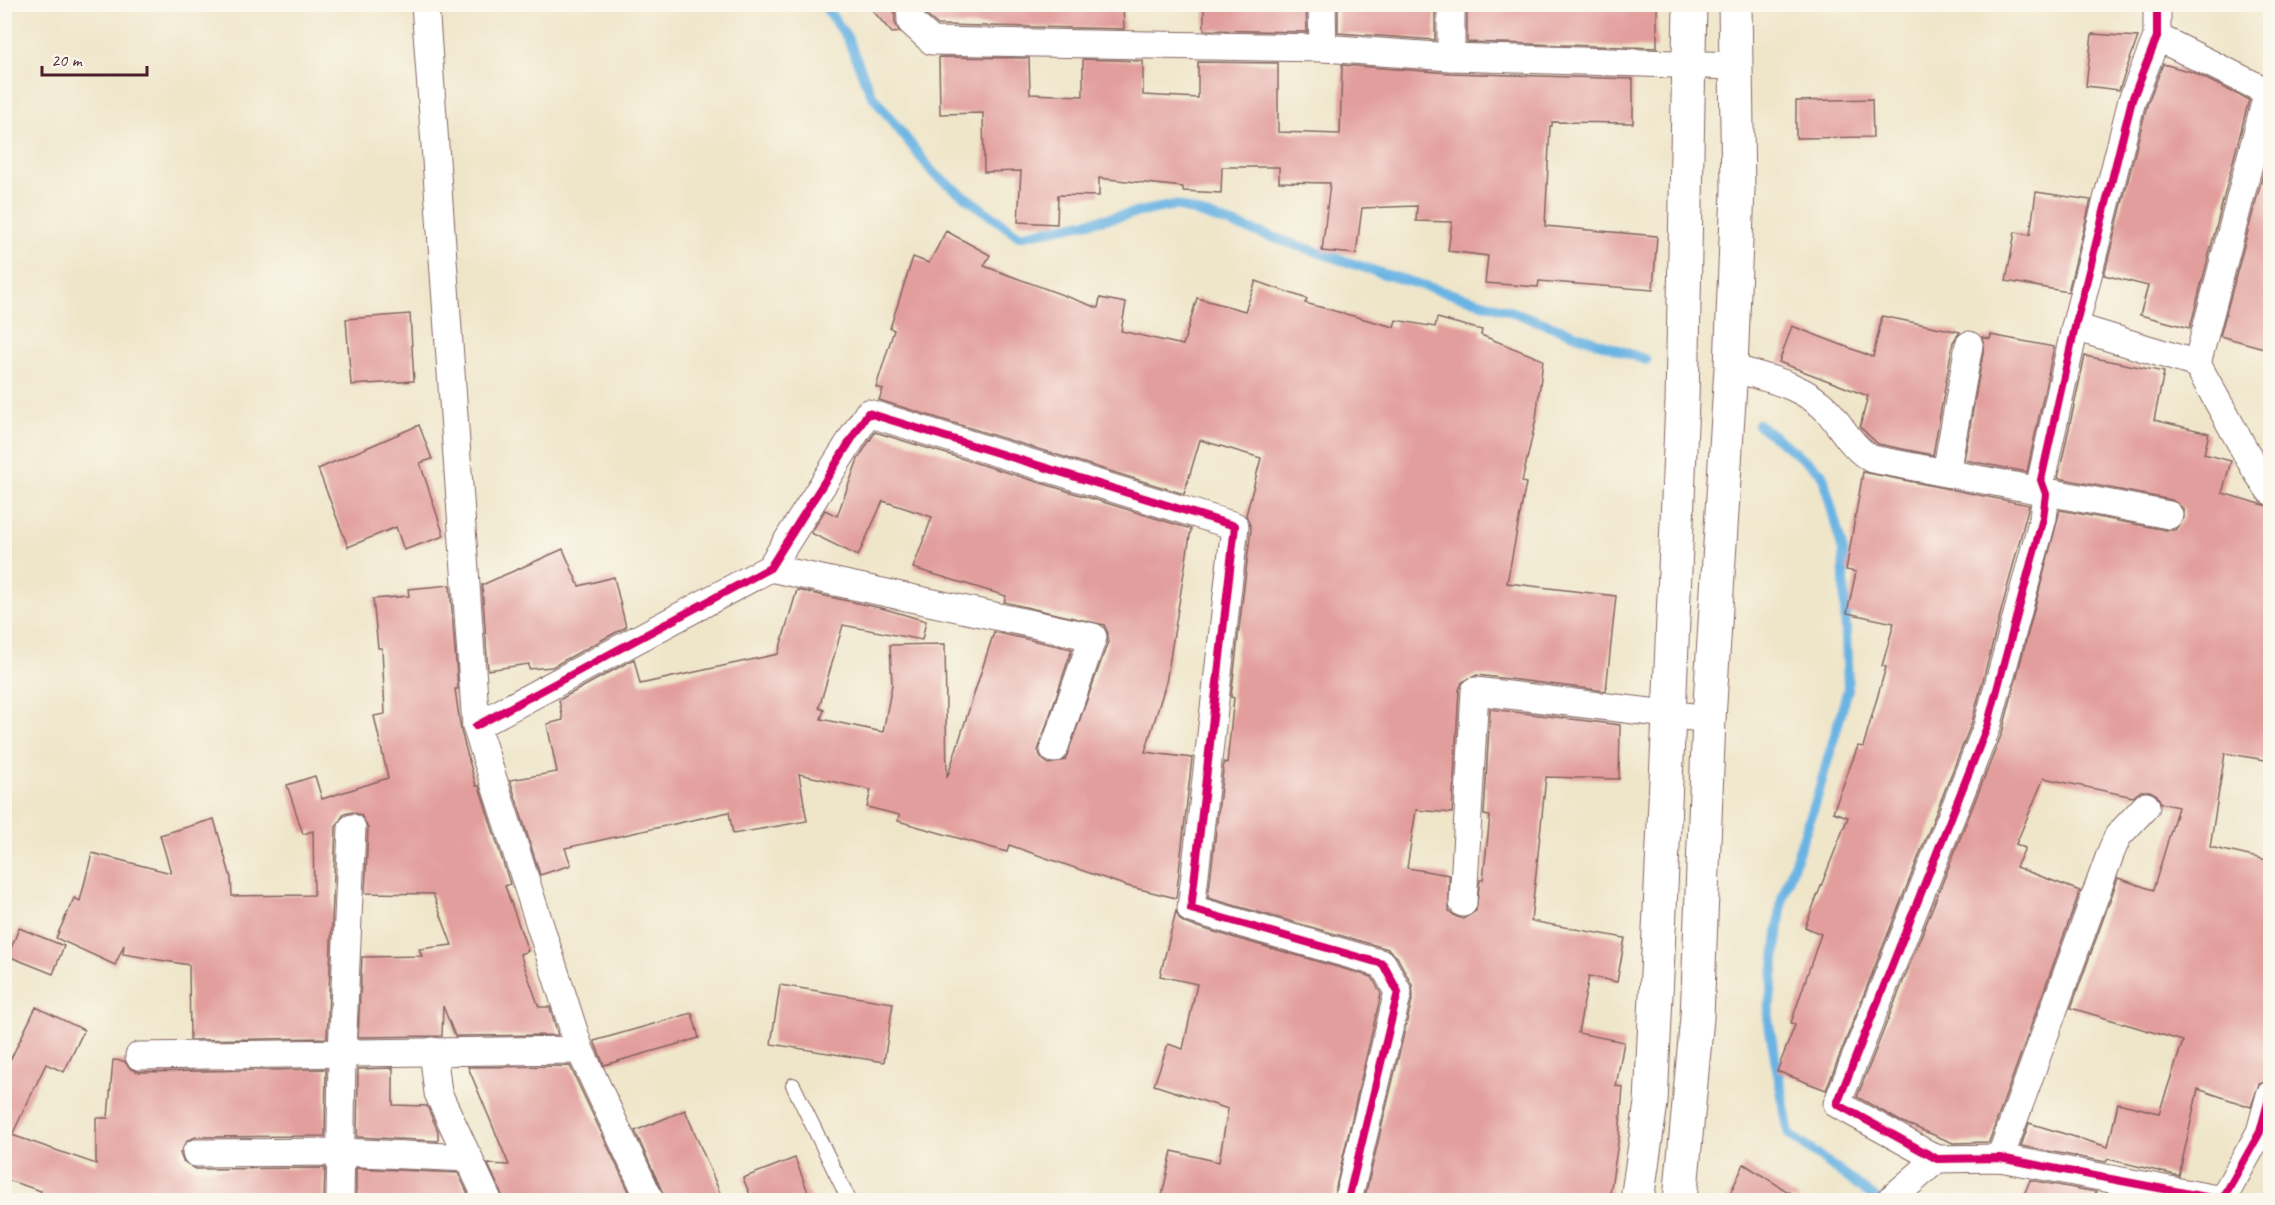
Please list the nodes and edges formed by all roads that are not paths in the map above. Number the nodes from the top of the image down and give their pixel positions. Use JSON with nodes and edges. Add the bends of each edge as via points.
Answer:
{"nodes":[{"id":1,"x":425,"y":4,"type":"edge"},
{"id":2,"x":910,"y":4,"type":"edge"},
{"id":3,"x":1323,"y":4,"type":"edge"},
{"id":4,"x":1451,"y":4,"type":"edge"},
{"id":5,"x":1690,"y":4,"type":"edge"},
{"id":6,"x":1736,"y":4,"type":"edge"},
{"id":7,"x":2157,"y":4,"type":"edge"},
{"id":8,"x":2157,"y":38,"type":"junction"},
{"id":9,"x":1323,"y":48,"type":"junction"},
{"id":10,"x":1451,"y":57,"type":"junction"},
{"id":11,"x":1688,"y":65,"type":"junction"},
{"id":12,"x":1736,"y":66,"type":"junction"},
{"id":13,"x":2269,"y":92,"type":"edge"},
{"id":14,"x":2075,"y":327,"type":"junction"},
{"id":15,"x":1969,"y":345,"type":"dead end"},
{"id":16,"x":2197,"y":364,"type":"junction"},
{"id":17,"x":1731,"y":368,"type":"junction"},
{"id":18,"x":1946,"y":473,"type":"junction"},
{"id":19,"x":2271,"y":491,"type":"edge"},
{"id":20,"x":2046,"y":494,"type":"junction"},
{"id":21,"x":2169,"y":515,"type":"dead end"},
{"id":22,"x":770,"y":568,"type":"junction"},
{"id":23,"x":1669,"y":716,"type":"junction"},
{"id":24,"x":1709,"y":719,"type":"junction"},
{"id":25,"x":476,"y":726,"type":"junction"},
{"id":26,"x":1054,"y":749,"type":"dead end"},
{"id":27,"x":2146,"y":806,"type":"dead end"},
{"id":28,"x":352,"y":828,"type":"dead end"},
{"id":29,"x":1463,"y":903,"type":"dead end"},
{"id":30,"x":580,"y":1050,"type":"junction"},
{"id":31,"x":433,"y":1052,"type":"junction"},
{"id":32,"x":342,"y":1053,"type":"junction"},
{"id":33,"x":139,"y":1056,"type":"dead end"},
{"id":34,"x":793,"y":1085,"type":"dead end"},
{"id":35,"x":2270,"y":1098,"type":"edge"},
{"id":36,"x":341,"y":1152,"type":"junction"},
{"id":37,"x":196,"y":1153,"type":"dead end"},
{"id":38,"x":469,"y":1158,"type":"junction"},
{"id":39,"x":2000,"y":1158,"type":"junction"},
{"id":40,"x":1937,"y":1159,"type":"junction"},
{"id":41,"x":340,"y":1200,"type":"edge"},
{"id":42,"x":488,"y":1200,"type":"edge"},
{"id":43,"x":650,"y":1200,"type":"edge"},
{"id":44,"x":849,"y":1200,"type":"edge"},
{"id":45,"x":1348,"y":1200,"type":"edge"},
{"id":46,"x":1637,"y":1200,"type":"edge"},
{"id":47,"x":1680,"y":1200,"type":"edge"},
{"id":48,"x":1890,"y":1200,"type":"edge"},
{"id":49,"x":2222,"y":1200,"type":"edge"}],
"edges":[{"from":1,"to":25,"type":"street"},
{"from":2,"to":9,"type":"street","via":[[911,22],[932,41]]},
{"from":3,"to":9,"type":"street"},
{"from":4,"to":10,"type":"street"},
{"from":5,"to":11,"type":"main road"},
{"from":6,"to":12,"type":"main road"},
{"from":7,"to":8,"type":"street"},
{"from":8,"to":13,"type":"street"},
{"from":8,"to":14,"type":"street","via":[[2132,100]]},
{"from":9,"to":10,"type":"street"},
{"from":10,"to":11,"type":"street"},
{"from":11,"to":12,"type":"street"},
{"from":11,"to":23,"type":"main road","via":[[1682,401]]},
{"from":12,"to":17,"type":"main road","via":[[1738,189]]},
{"from":13,"to":16,"type":"street"},
{"from":14,"to":16,"type":"street"},
{"from":14,"to":20,"type":"street","via":[[2041,480]]},
{"from":15,"to":18,"type":"street"},
{"from":16,"to":19,"type":"street"},
{"from":17,"to":18,"type":"street","via":[[1785,383],[1808,394],[1861,453],[1872,459]]},
{"from":17,"to":24,"type":"main road"},
{"from":18,"to":20,"type":"street"},
{"from":20,"to":21,"type":"street"},
{"from":20,"to":40,"type":"street","via":[[1987,727],[1837,1104]]},
{"from":22,"to":25,"type":"street"},
{"from":22,"to":26,"type":"street","via":[[1093,637]]},
{"from":22,"to":45,"type":"street","via":[[868,413],[1235,526],[1191,909],[1383,964],[1398,993]]},
{"from":23,"to":24,"type":"street"},
{"from":23,"to":29,"type":"street","via":[[1475,691]]},
{"from":23,"to":46,"type":"main road","via":[[1651,1103]]},
{"from":24,"to":47,"type":"main road","via":[[1697,1018]]},
{"from":25,"to":30,"type":"street"},
{"from":27,"to":39,"type":"street","via":[[2118,836],[2111,852]]},
{"from":28,"to":32,"type":"street"},
{"from":30,"to":31,"type":"street"},
{"from":30,"to":43,"type":"street"},
{"from":31,"to":32,"type":"street"},
{"from":31,"to":38,"type":"street","via":[[438,1093]]},
{"from":32,"to":33,"type":"street"},
{"from":32,"to":36,"type":"street"},
{"from":34,"to":44,"type":"lane"},
{"from":35,"to":49,"type":"street","via":[[2260,1132]]},
{"from":36,"to":37,"type":"street"},
{"from":36,"to":38,"type":"street"},
{"from":36,"to":41,"type":"street"},
{"from":38,"to":42,"type":"street"},
{"from":39,"to":40,"type":"street"},
{"from":39,"to":49,"type":"street"},
{"from":40,"to":48,"type":"street"}]}
